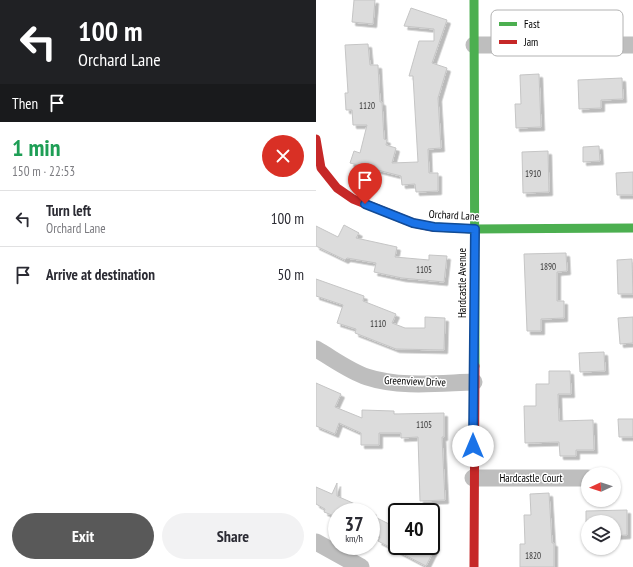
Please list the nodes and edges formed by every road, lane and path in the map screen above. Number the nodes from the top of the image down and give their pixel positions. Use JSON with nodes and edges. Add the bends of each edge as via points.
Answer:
{"nodes":[{"id":1,"x":474,"y":0,"type":"edge"},
{"id":2,"x":474,"y":45,"type":"junction"},
{"id":3,"x":491,"y":45,"type":"edge"},
{"id":4,"x":316,"y":139,"type":"edge"},
{"id":5,"x":633,"y":228,"type":"edge"},
{"id":6,"x":475,"y":229,"type":"junction"},
{"id":7,"x":316,"y":349,"type":"edge"},
{"id":8,"x":474,"y":382,"type":"junction"},
{"id":9,"x":473,"y":478,"type":"junction"},
{"id":10,"x":581,"y":478,"type":"edge"},
{"id":11,"x":316,"y":542,"type":"edge"},
{"id":12,"x":361,"y":567,"type":"edge"},
{"id":13,"x":474,"y":567,"type":"edge"}],
"edges":[{"from":1,"to":2,"type":"street","name":"Hardcastle Avenue"},
{"from":2,"to":3,"type":"street"},
{"from":2,"to":6,"type":"street","name":"Hardcastle Avenue"},
{"from":4,"to":6,"type":"street","name":"Orchard Lane","via":[[322,168],[337,188],[353,199],[413,223]]},
{"from":5,"to":6,"type":"street","name":"Orchard Lane"},
{"from":6,"to":8,"type":"street","name":"Hardcastle Avenue"},
{"from":7,"to":8,"type":"street","name":"Greenview Drive","via":[[366,376],[381,380],[402,383]]},
{"from":8,"to":9,"type":"street","name":"Hardcastle Avenue"},
{"from":9,"to":10,"type":"street","name":"Hardcastle Court"},
{"from":9,"to":13,"type":"street","name":"Hardcastle Avenue"},
{"from":11,"to":12,"type":"street"}]}
